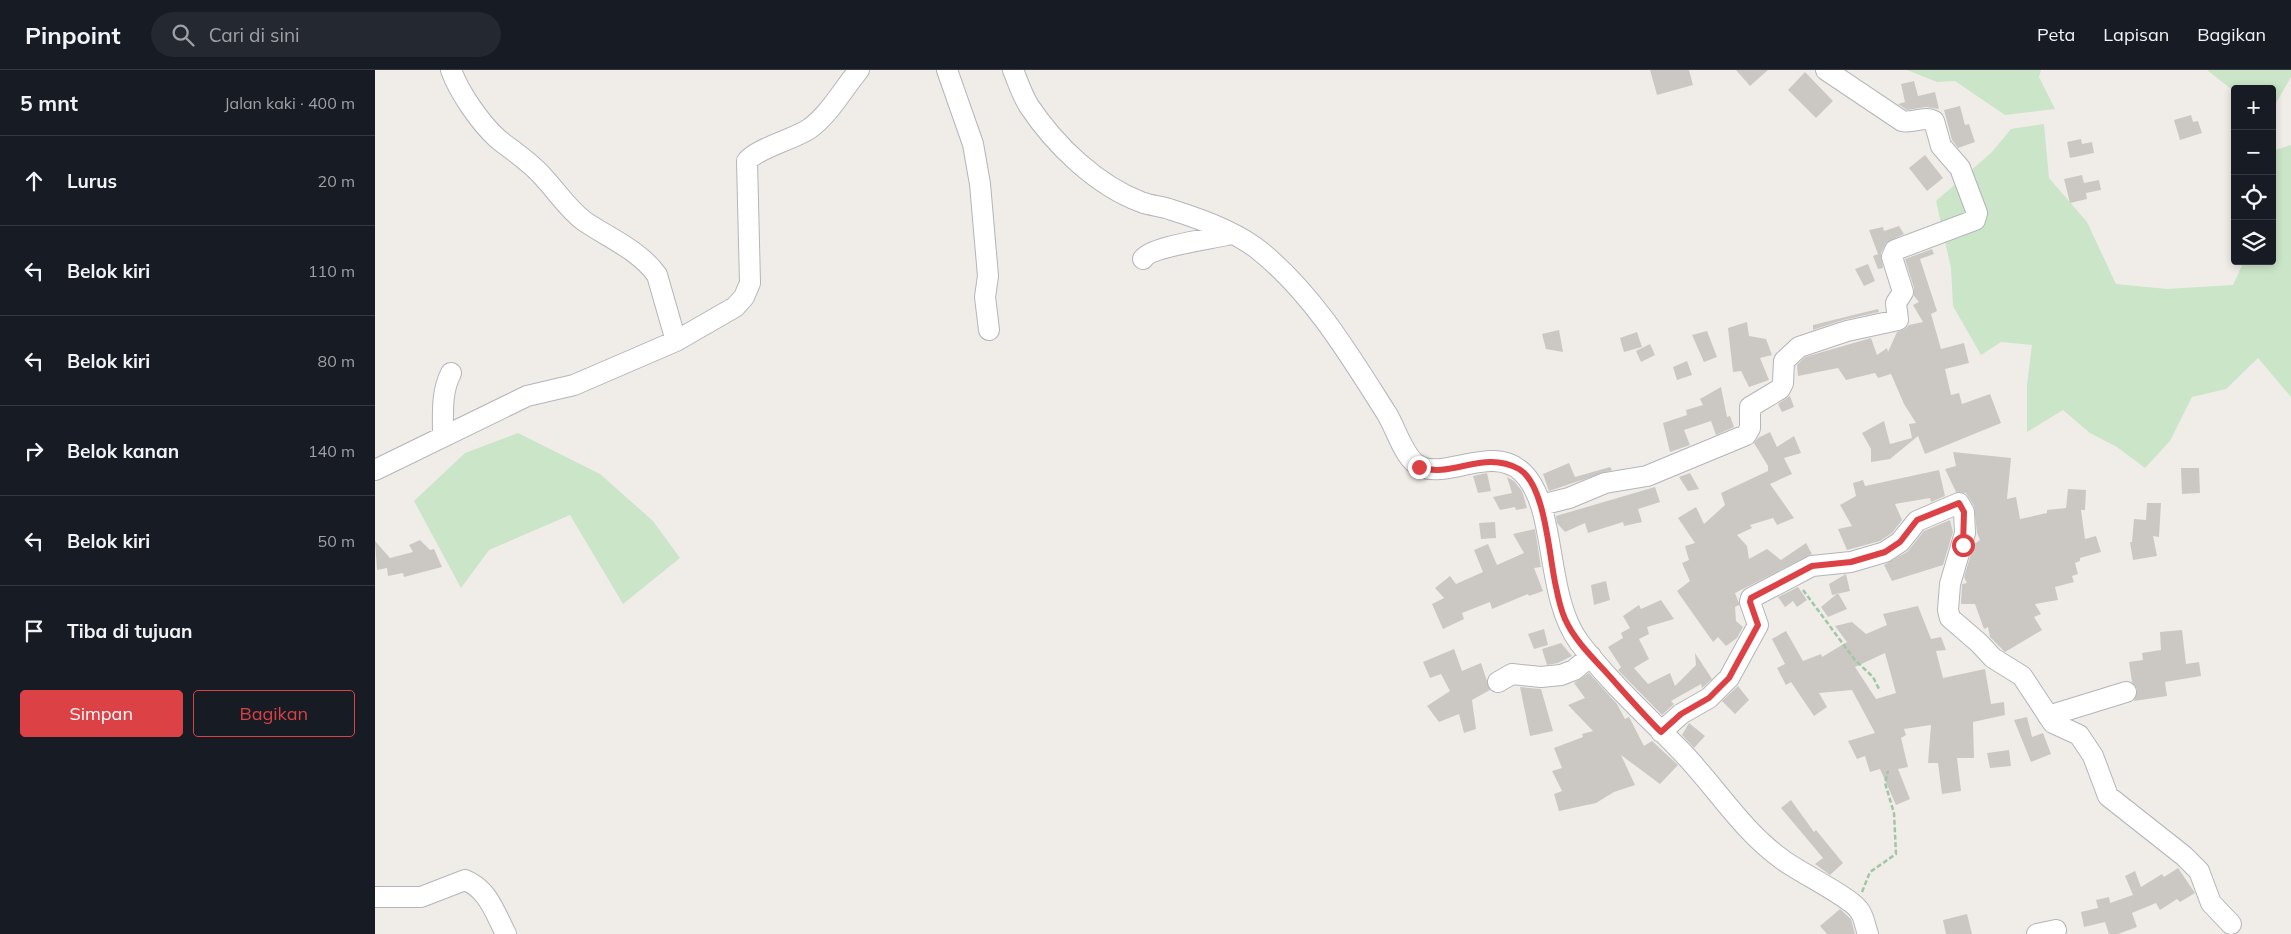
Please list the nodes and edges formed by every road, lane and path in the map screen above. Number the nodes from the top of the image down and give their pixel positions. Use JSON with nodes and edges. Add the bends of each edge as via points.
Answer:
{"nodes":[{"id":1,"x":451,"y":70,"type":"edge"},
{"id":2,"x":859,"y":70,"type":"edge"},
{"id":3,"x":947,"y":70,"type":"edge"},
{"id":4,"x":1013,"y":70,"type":"edge"},
{"id":5,"x":1826,"y":70,"type":"edge"},
{"id":6,"x":1231,"y":234,"type":"junction"},
{"id":7,"x":1143,"y":259,"type":"dead end"},
{"id":8,"x":989,"y":330,"type":"dead end"},
{"id":9,"x":676,"y":341,"type":"junction"},
{"id":10,"x":451,"y":374,"type":"dead end"},
{"id":11,"x":443,"y":435,"type":"junction"},
{"id":12,"x":375,"y":470,"type":"edge"},
{"id":13,"x":1541,"y":505,"type":"junction"},
{"id":14,"x":1792,"y":576,"type":"junction"},
{"id":15,"x":1591,"y":656,"type":"junction"},
{"id":16,"x":1498,"y":682,"type":"dead end"},
{"id":17,"x":1881,"y":691,"type":"dead end"},
{"id":18,"x":2127,"y":692,"type":"dead end"},
{"id":19,"x":2048,"y":716,"type":"junction"},
{"id":20,"x":1661,"y":732,"type":"junction"},
{"id":21,"x":1888,"y":771,"type":"dead end"},
{"id":22,"x":375,"y":897,"type":"edge"},
{"id":23,"x":1858,"y":908,"type":"junction"},
{"id":24,"x":2231,"y":924,"type":"dead end"},
{"id":25,"x":506,"y":934,"type":"edge"},
{"id":26,"x":1868,"y":934,"type":"edge"}],
"edges":[{"from":1,"to":9,"type":"street","via":[[461,92],[497,138],[545,178],[563,203],[583,220],[629,248],[652,268],[657,275]]},
{"from":2,"to":9,"type":"street","via":[[810,128],[747,161],[750,283],[735,307]]},
{"from":3,"to":8,"type":"street","via":[[973,144],[981,184]]},
{"from":4,"to":6,"type":"street","via":[[1027,103],[1046,129],[1074,158],[1116,190]]},
{"from":5,"to":13,"type":"street","via":[[1902,121],[1934,121],[1941,146],[1960,168],[1977,213],[1975,220],[1895,250],[1892,257],[1903,294],[1896,303],[1898,320],[1847,331],[1795,349],[1784,359],[1780,389],[1750,407],[1750,428],[1746,435],[1647,476],[1605,483]]},
{"from":6,"to":7,"type":"street","via":[[1155,250]]},
{"from":6,"to":13,"type":"street","via":[[1257,248],[1287,274],[1325,319],[1395,426],[1412,461],[1419,467],[1434,470],[1499,461],[1521,470]]},
{"from":9,"to":11,"type":"street","via":[[574,386],[527,396]]},
{"from":10,"to":11,"type":"street","via":[[446,383]]},
{"from":11,"to":12,"type":"street"},
{"from":13,"to":15,"type":"street","via":[[1565,619]]},
{"from":14,"to":17,"type":"path"},
{"from":14,"to":19,"type":"street","via":[[1812,566],[1851,562],[1885,552],[1900,542],[1917,520],[1959,503],[1964,512],[1965,533],[1950,584],[1950,618],[1993,658],[2022,676]]},
{"from":14,"to":20,"type":"street","via":[[1751,598],[1758,625],[1729,678],[1709,698],[1681,714]]},
{"from":15,"to":16,"type":"street","via":[[1574,670],[1561,675],[1512,674]]},
{"from":15,"to":20,"type":"street"},
{"from":18,"to":19,"type":"street"},
{"from":19,"to":24,"type":"street","via":[[2053,723],[2079,735],[2093,756],[2108,796],[2199,871],[2211,903]]},
{"from":20,"to":23,"type":"street","via":[[1761,844]]},
{"from":21,"to":23,"type":"path","via":[[1885,783],[1894,813],[1895,854],[1870,872]]},
{"from":22,"to":25,"type":"street","via":[[421,897],[465,880],[477,884],[486,895]]},
{"from":23,"to":26,"type":"street"}]}
